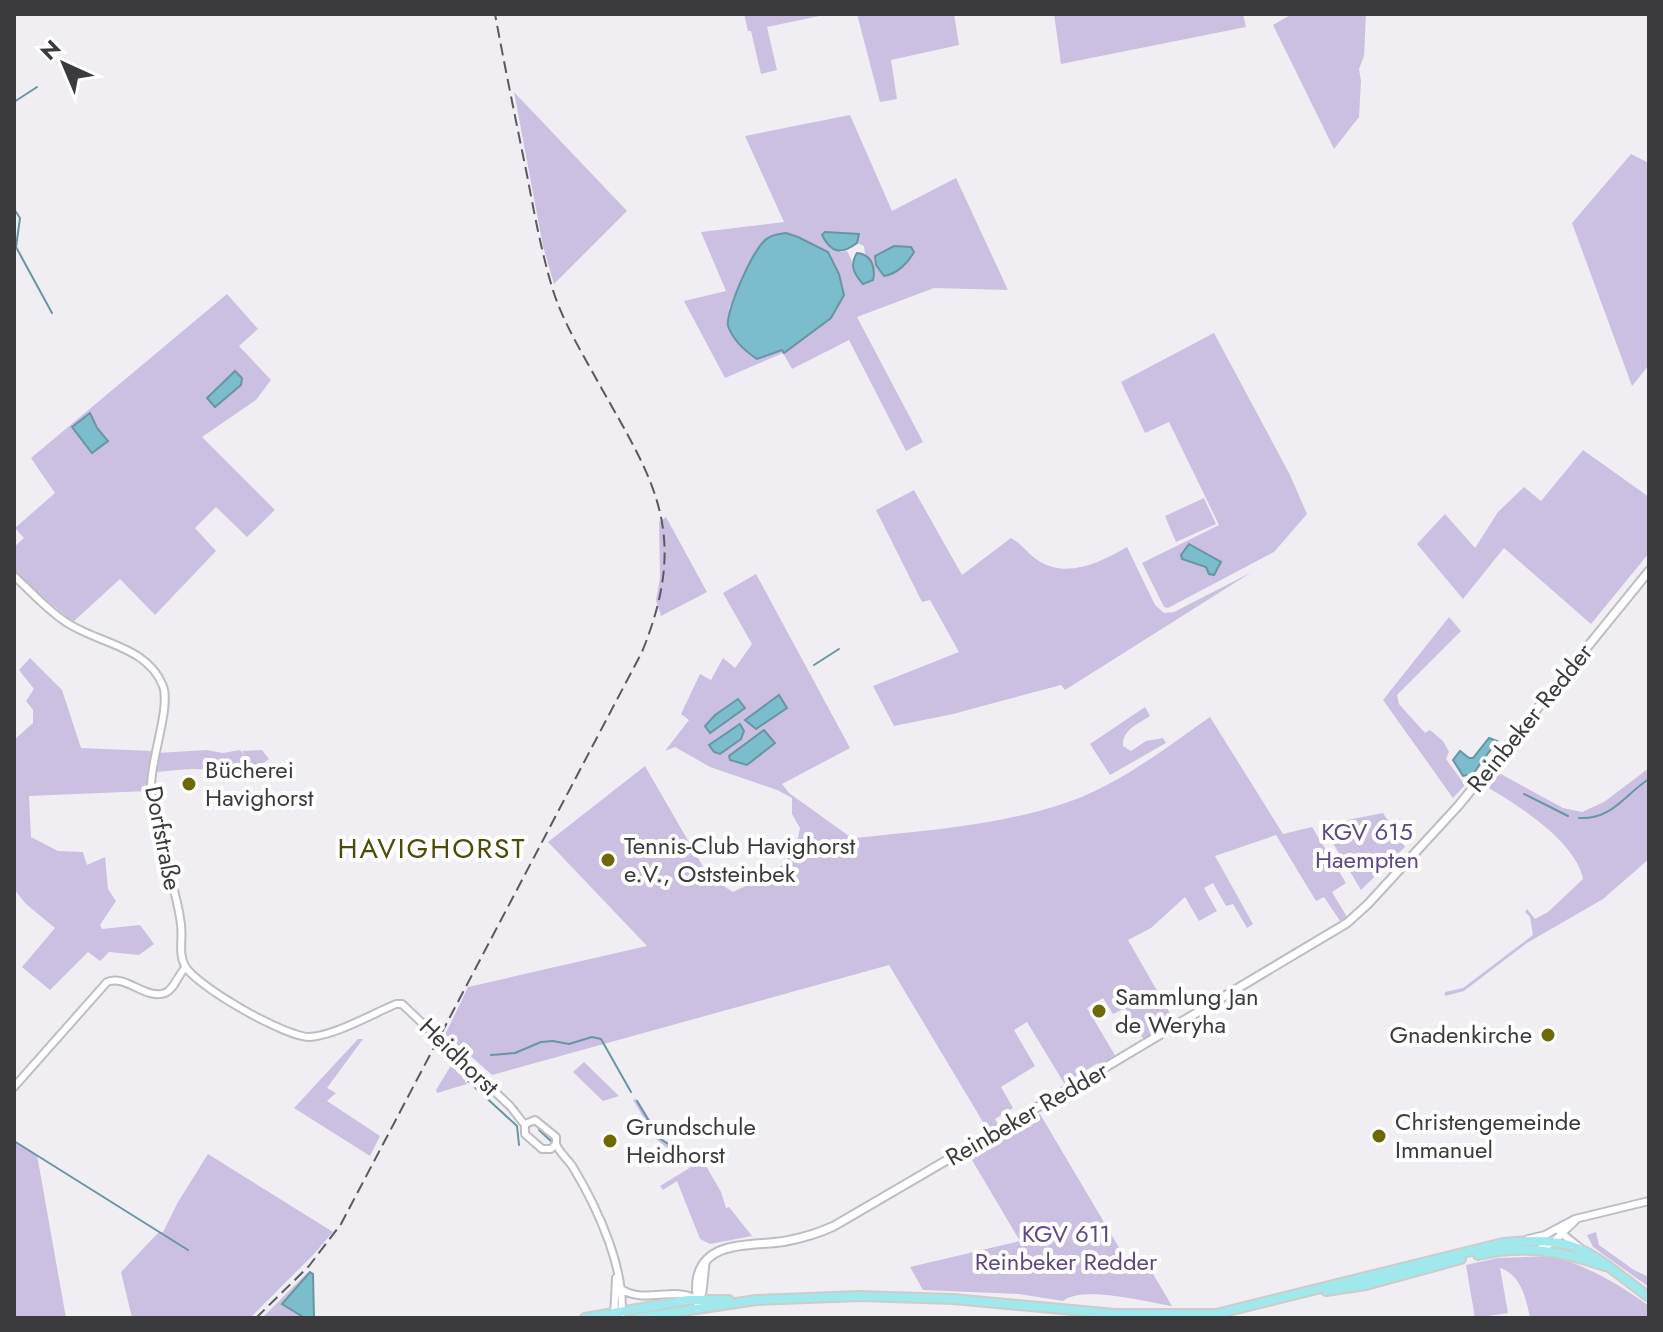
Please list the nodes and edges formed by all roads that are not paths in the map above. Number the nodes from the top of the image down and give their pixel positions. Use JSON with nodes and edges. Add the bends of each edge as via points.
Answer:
{"nodes":[{"id":1,"x":1649,"y":571,"type":"edge"},
{"id":2,"x":14,"y":576,"type":"edge"},
{"id":3,"x":186,"y":967,"type":"junction"},
{"id":4,"x":14,"y":1087,"type":"edge"},
{"id":5,"x":528,"y":1123,"type":"junction"},
{"id":6,"x":556,"y":1144,"type":"junction"},
{"id":7,"x":549,"y":1150,"type":"junction"},
{"id":8,"x":564,"y":1157,"type":"junction"},
{"id":9,"x":1649,"y":1201,"type":"edge"},
{"id":10,"x":1559,"y":1231,"type":"junction"},
{"id":11,"x":1524,"y":1241,"type":"junction"},
{"id":12,"x":1554,"y":1241,"type":"junction"},
{"id":13,"x":1580,"y":1248,"type":"junction"},
{"id":14,"x":1539,"y":1249,"type":"junction"},
{"id":15,"x":1606,"y":1266,"type":"junction"},
{"id":16,"x":616,"y":1275,"type":"junction"},
{"id":17,"x":1363,"y":1282,"type":"junction"},
{"id":18,"x":621,"y":1288,"type":"junction"},
{"id":19,"x":1649,"y":1297,"type":"edge"},
{"id":20,"x":701,"y":1304,"type":"junction"},
{"id":21,"x":617,"y":1315,"type":"edge"},
{"id":22,"x":642,"y":1317,"type":"edge"},
{"id":23,"x":585,"y":1318,"type":"edge"}],
"edges":[{"from":1,"to":20,"type":"main road","name":"Reinbeker Redder","via":[[1459,805],[1344,925],[834,1226],[791,1240],[724,1248],[707,1260]]},
{"from":2,"to":3,"type":"street","name":"Dorfstraße","via":[[65,621],[143,659],[164,688],[151,793],[181,921]]},
{"from":3,"to":4,"type":"street","via":[[162,993],[110,980]]},
{"from":3,"to":5,"type":"street","name":"Heidhorst","via":[[206,986],[301,1036],[327,1033],[399,1004]]},
{"from":5,"to":6,"type":"street","name":"Heidhorst","via":[[537,1120],[555,1135]]},
{"from":5,"to":7,"type":"street","name":"Heidhorst","via":[[527,1136]]},
{"from":6,"to":7,"type":"street"},
{"from":6,"to":8,"type":"street","name":"Heidhorst"},
{"from":7,"to":8,"type":"street","name":"Heidhorst"},
{"from":8,"to":16,"type":"street","name":"Heidhorst","via":[[604,1224]]},
{"from":9,"to":10,"type":"street","via":[[1578,1218]]},
{"from":10,"to":11,"type":"street"},
{"from":10,"to":12,"type":"street"},
{"from":10,"to":13,"type":"street"},
{"from":11,"to":12,"type":"main road"},
{"from":11,"to":17,"type":"main road","via":[[1376,1274]]},
{"from":12,"to":13,"type":"main road"},
{"from":12,"to":14,"type":"street"},
{"from":13,"to":15,"type":"main road"},
{"from":14,"to":15,"type":"main road"},
{"from":14,"to":17,"type":"main road","via":[[1501,1250]]},
{"from":15,"to":19,"type":"main road"},
{"from":16,"to":18,"type":"street","name":"Heidhorst"},
{"from":16,"to":21,"type":"street","name":"Heidhorst"},
{"from":17,"to":20,"type":"main road","via":[[1191,1315],[891,1296]]},
{"from":18,"to":20,"type":"street","via":[[638,1296],[689,1294]]},
{"from":18,"to":21,"type":"street","name":"Heidhorst"},
{"from":20,"to":21,"type":"main road"},
{"from":20,"to":22,"type":"main road"},
{"from":21,"to":23,"type":"main road"}]}
